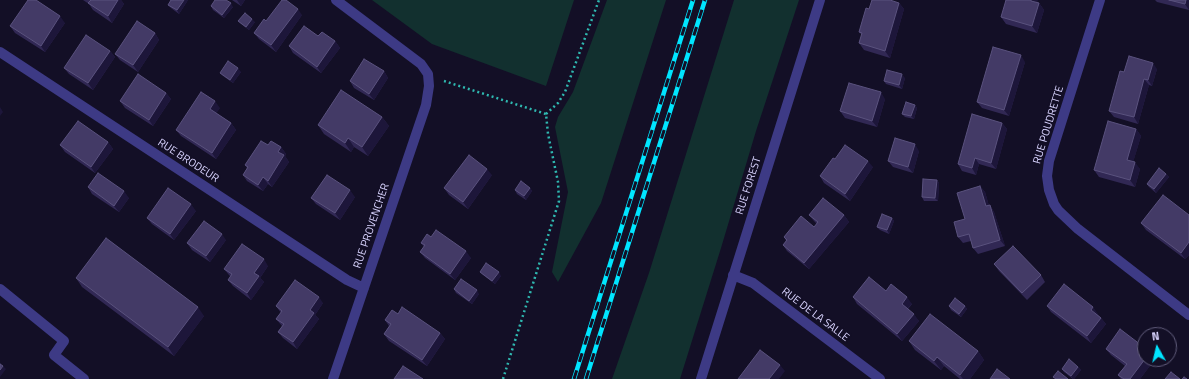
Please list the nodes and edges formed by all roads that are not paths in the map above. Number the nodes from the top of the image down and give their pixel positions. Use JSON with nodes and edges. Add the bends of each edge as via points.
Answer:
{"nodes":[{"id":1,"x":336,"y":0,"type":"edge"},
{"id":2,"x":820,"y":0,"type":"edge"},
{"id":3,"x":1100,"y":0,"type":"edge"},
{"id":4,"x":0,"y":52,"type":"edge"},
{"id":5,"x":733,"y":275,"type":"junction"},
{"id":6,"x":364,"y":288,"type":"junction"},
{"id":7,"x":0,"y":289,"type":"edge"},
{"id":8,"x":1189,"y":315,"type":"edge"},
{"id":9,"x":84,"y":379,"type":"edge"},
{"id":10,"x":333,"y":379,"type":"edge"},
{"id":11,"x":701,"y":379,"type":"edge"},
{"id":12,"x":880,"y":379,"type":"edge"}],
"edges":[{"from":1,"to":6,"type":"street","name":"RUE PROVENCHER","via":[[417,60],[425,68],[429,80],[426,105]]},
{"from":2,"to":5,"type":"street","name":"RUE FOREST"},
{"from":3,"to":8,"type":"street","name":"RUE POUDRETTE","via":[[1049,161],[1049,190],[1058,210],[1078,229]]},
{"from":4,"to":6,"type":"street","name":"RUE BRODEUR","via":[[340,276]]},
{"from":5,"to":11,"type":"street","name":"RUE FOREST"},
{"from":5,"to":12,"type":"street","name":"RUE DE LA SALLE","via":[[753,283]]},
{"from":6,"to":10,"type":"street","name":"RUE PROVENCHER"},
{"from":7,"to":9,"type":"street","via":[[64,341],[54,354]]}]}
